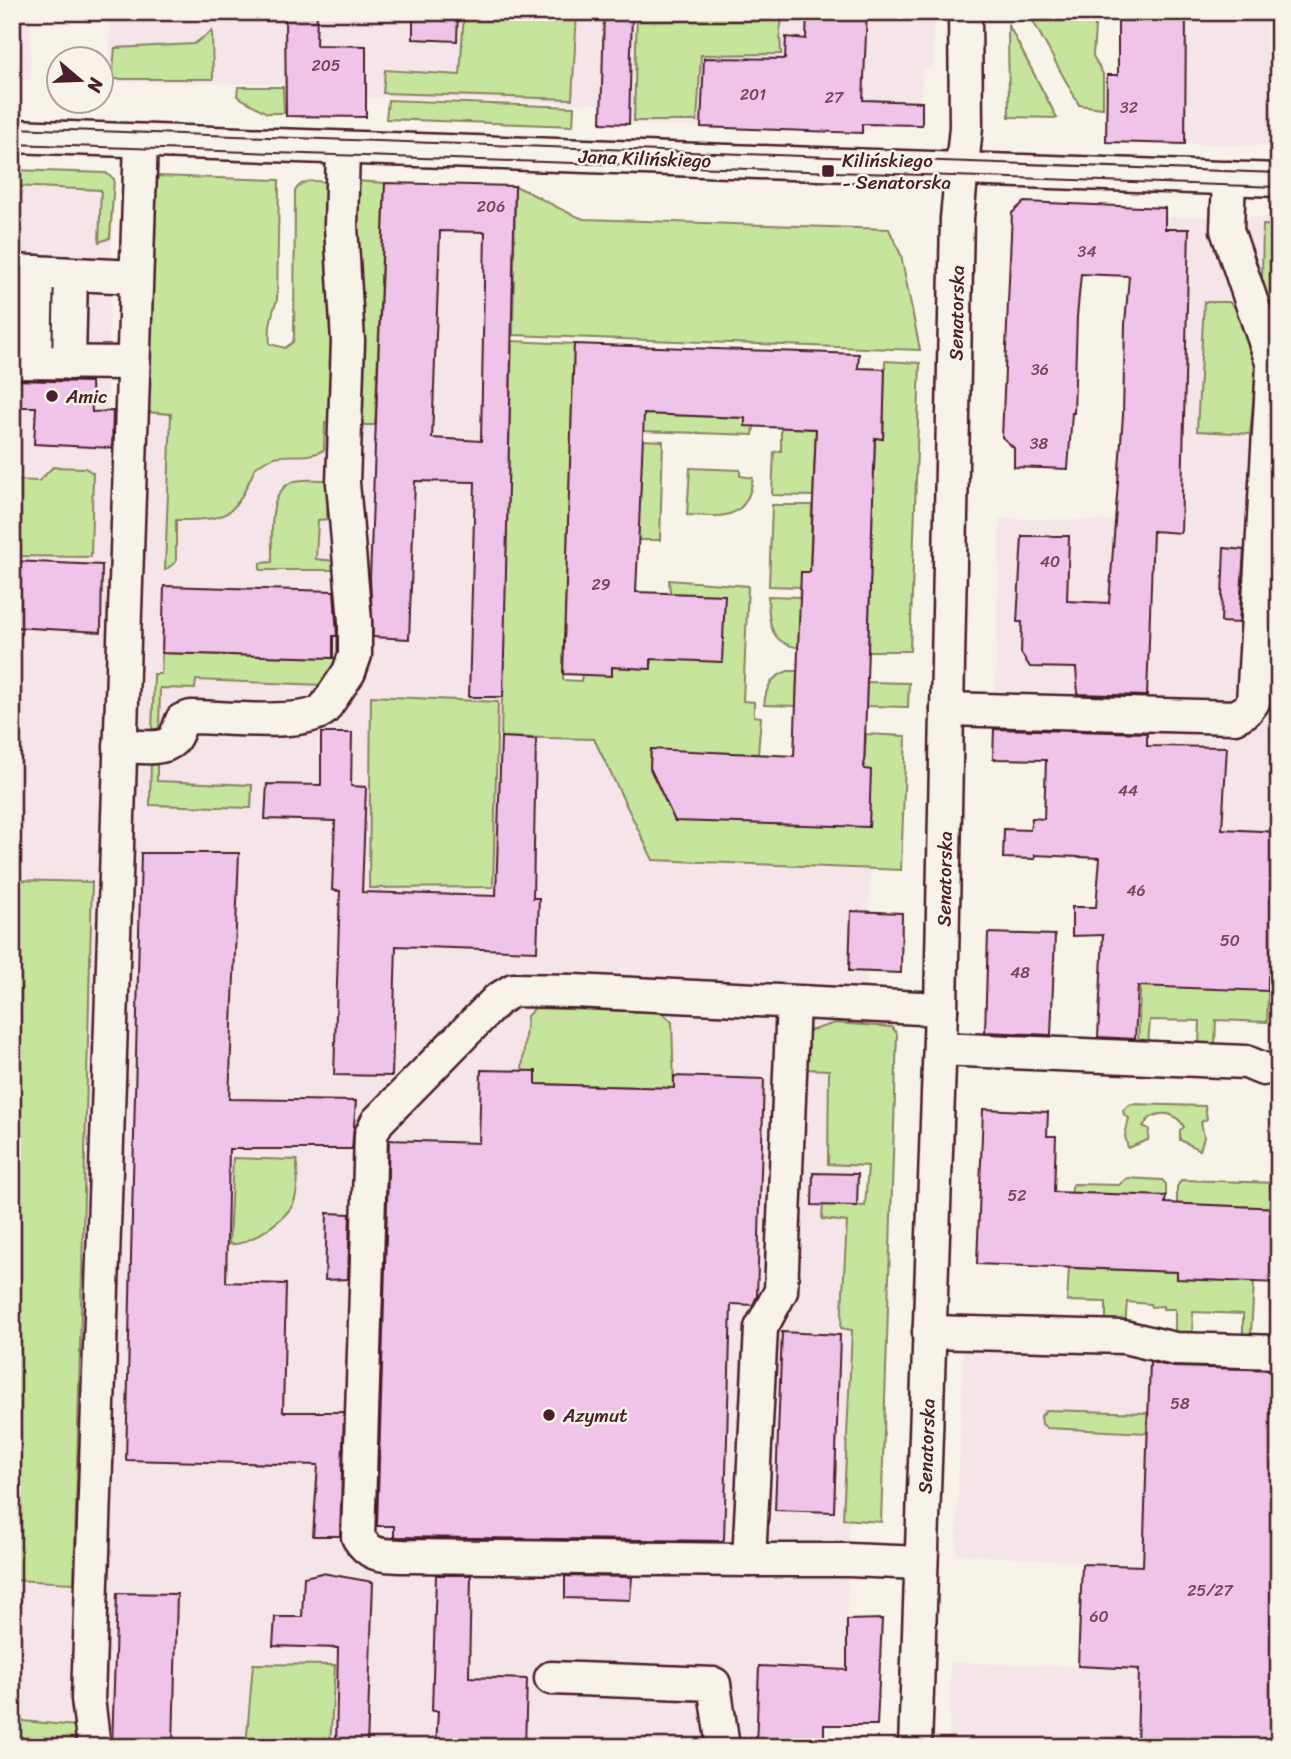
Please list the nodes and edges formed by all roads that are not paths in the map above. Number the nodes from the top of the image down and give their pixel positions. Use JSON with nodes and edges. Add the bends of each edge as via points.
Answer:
{"nodes":[{"id":1,"x":965,"y":12,"type":"edge"},
{"id":2,"x":12,"y":136,"type":"edge"},
{"id":3,"x":141,"y":141,"type":"junction"},
{"id":4,"x":343,"y":148,"type":"junction"},
{"id":5,"x":962,"y":169,"type":"junction"},
{"id":6,"x":1229,"y":178,"type":"junction"},
{"id":7,"x":1279,"y":180,"type":"edge"},
{"id":8,"x":25,"y":272,"type":"edge"},
{"id":9,"x":71,"y":274,"type":"junction"},
{"id":10,"x":136,"y":276,"type":"junction"},
{"id":11,"x":24,"y":362,"type":"edge"},
{"id":12,"x":69,"y":363,"type":"junction"},
{"id":13,"x":133,"y":363,"type":"junction"},
{"id":14,"x":947,"y":709,"type":"junction"},
{"id":15,"x":120,"y":746,"type":"junction"},
{"id":16,"x":793,"y":1002,"type":"junction"},
{"id":17,"x":941,"y":1009,"type":"junction"},
{"id":18,"x":940,"y":1049,"type":"junction"},
{"id":19,"x":1263,"y":1069,"type":"dead end"},
{"id":20,"x":929,"y":1332,"type":"junction"},
{"id":21,"x":1279,"y":1352,"type":"edge"},
{"id":22,"x":749,"y":1560,"type":"junction"},
{"id":23,"x":921,"y":1563,"type":"junction"},
{"id":24,"x":551,"y":1678,"type":"dead end"},
{"id":25,"x":94,"y":1747,"type":"edge"},
{"id":26,"x":723,"y":1747,"type":"edge"},
{"id":27,"x":915,"y":1747,"type":"edge"}],
"edges":[{"from":1,"to":5,"type":"street","name":"Senatorska"},
{"from":2,"to":3,"type":"street","name":"Jana Kilińskiego"},
{"from":3,"to":4,"type":"street","name":"Jana Kilińskiego"},
{"from":3,"to":10,"type":"street"},
{"from":4,"to":5,"type":"street","name":"Jana Kilińskiego"},
{"from":4,"to":15,"type":"street","via":[[341,226],[348,341],[343,483],[355,621],[354,664],[317,715],[290,719],[191,716],[183,720],[168,744]]},
{"from":5,"to":6,"type":"street","name":"Jana Kilińskiego"},
{"from":5,"to":14,"type":"street","name":"Senatorska","via":[[957,218]]},
{"from":6,"to":7,"type":"street","name":"Jana Kilińskiego"},
{"from":6,"to":14,"type":"street","via":[[1227,230],[1273,365],[1253,702],[1235,717]]},
{"from":8,"to":9,"type":"street"},
{"from":8,"to":11,"type":"street"},
{"from":9,"to":10,"type":"street"},
{"from":9,"to":12,"type":"street"},
{"from":10,"to":13,"type":"street"},
{"from":11,"to":12,"type":"street"},
{"from":12,"to":13,"type":"street"},
{"from":13,"to":15,"type":"street"},
{"from":14,"to":17,"type":"street","name":"Senatorska"},
{"from":15,"to":25,"type":"street","via":[[88,1699]]},
{"from":16,"to":17,"type":"street"},
{"from":16,"to":22,"type":"street","via":[[781,1291],[761,1328]]},
{"from":16,"to":22,"type":"street","via":[[513,990],[497,1000],[377,1122],[371,1135],[358,1537],[364,1547],[378,1555],[403,1556]]},
{"from":17,"to":18,"type":"street","name":"Senatorska"},
{"from":18,"to":19,"type":"street","via":[[1246,1062]]},
{"from":18,"to":20,"type":"street","name":"Senatorska"},
{"from":20,"to":21,"type":"street","via":[[1124,1337],[1175,1349]]},
{"from":20,"to":23,"type":"street","name":"Senatorska"},
{"from":22,"to":23,"type":"street"},
{"from":23,"to":27,"type":"street","name":"Senatorska"},
{"from":24,"to":26,"type":"street","via":[[714,1684]]}]}
